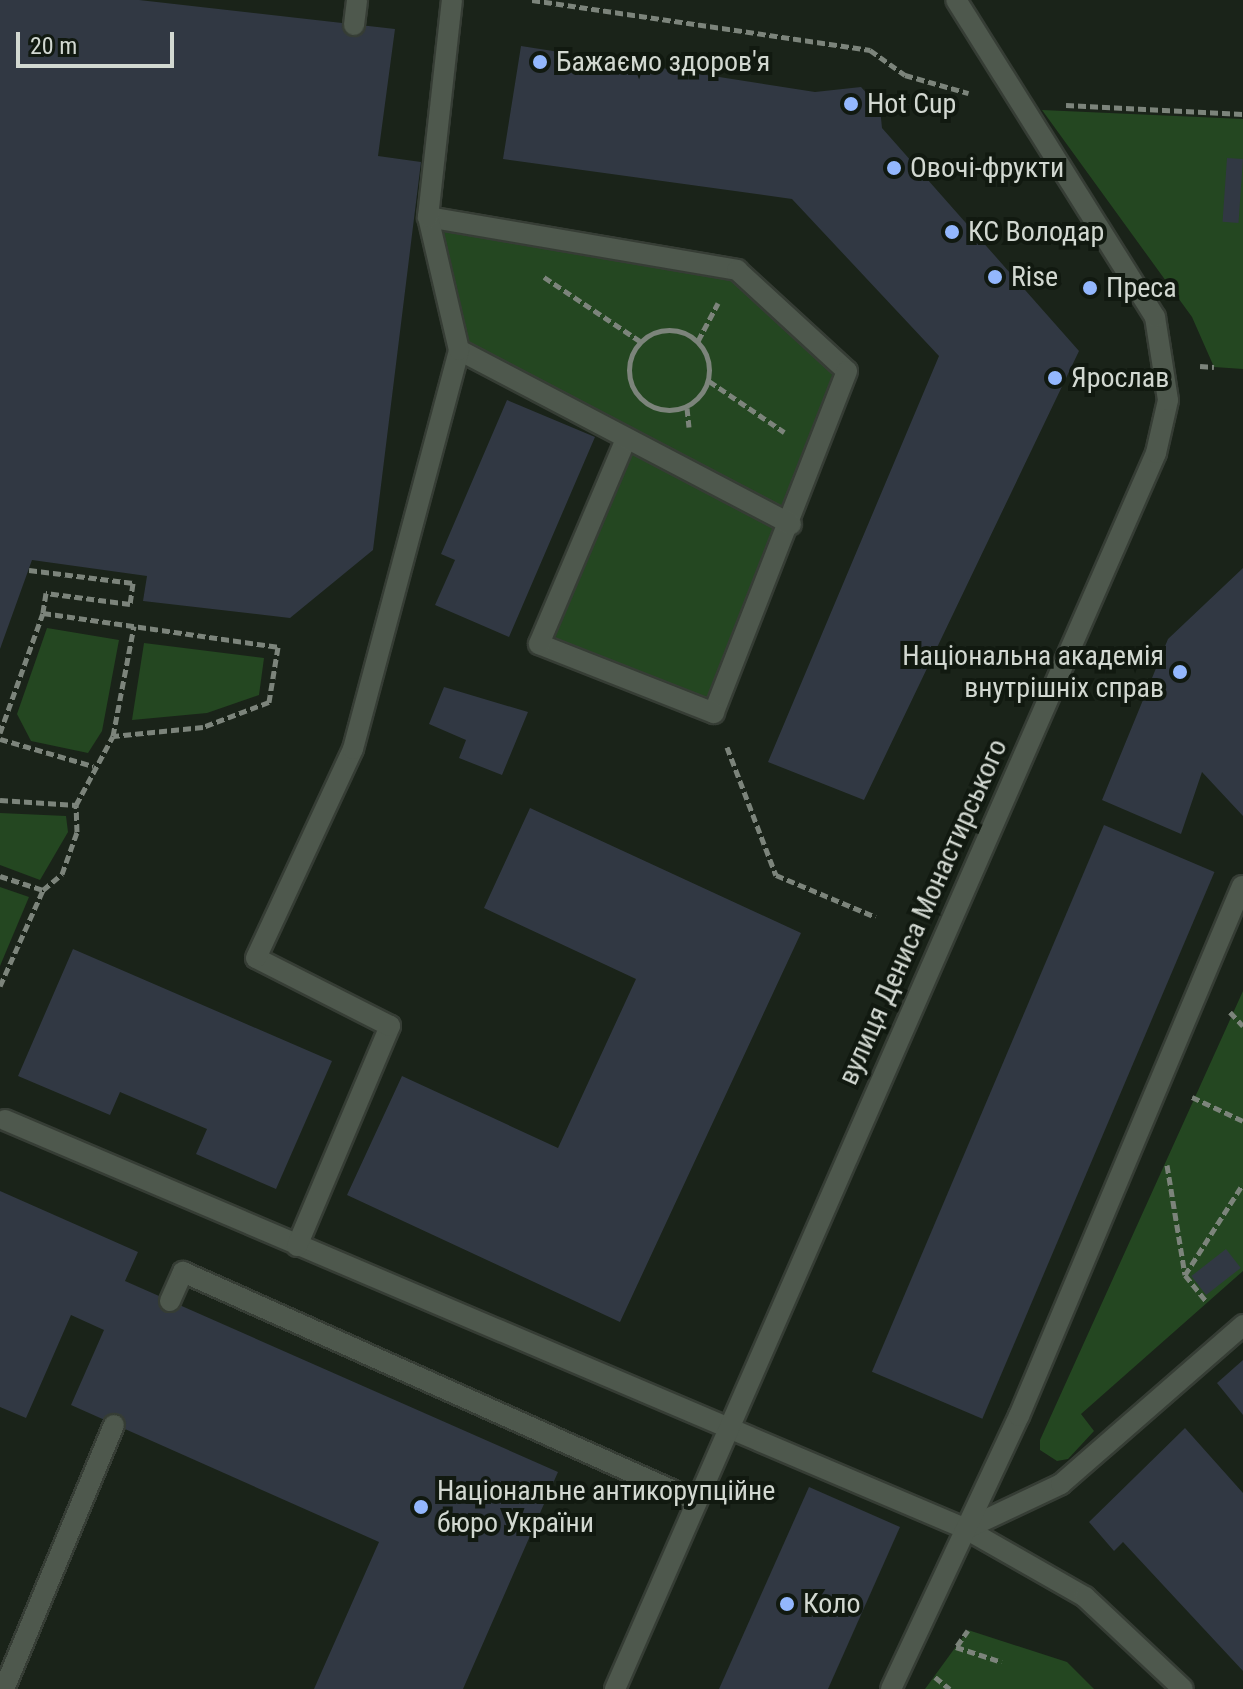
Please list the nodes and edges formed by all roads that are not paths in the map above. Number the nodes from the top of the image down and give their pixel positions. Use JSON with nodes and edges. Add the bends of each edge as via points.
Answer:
{"nodes":[{"id":1,"x":357,"y":0,"type":"edge"},
{"id":2,"x":452,"y":0,"type":"edge"},
{"id":3,"x":956,"y":0,"type":"edge"},
{"id":4,"x":354,"y":25,"type":"dead end"},
{"id":5,"x":428,"y":217,"type":"junction"},
{"id":6,"x":459,"y":350,"type":"junction"},
{"id":7,"x":625,"y":441,"type":"junction"},
{"id":8,"x":791,"y":524,"type":"junction"},
{"id":9,"x":1242,"y":886,"type":"edge"},
{"id":10,"x":5,"y":1120,"type":"dead end"},
{"id":11,"x":297,"y":1246,"type":"junction"},
{"id":12,"x":170,"y":1301,"type":"dead end"},
{"id":13,"x":1243,"y":1325,"type":"edge"},
{"id":14,"x":114,"y":1425,"type":"dead end"},
{"id":15,"x":727,"y":1426,"type":"junction"},
{"id":16,"x":694,"y":1500,"type":"junction"},
{"id":17,"x":966,"y":1529,"type":"junction"},
{"id":18,"x":4,"y":1689,"type":"edge"},
{"id":19,"x":615,"y":1689,"type":"edge"},
{"id":20,"x":891,"y":1689,"type":"edge"},
{"id":21,"x":1183,"y":1689,"type":"edge"}],
"edges":[{"from":1,"to":4,"type":"street"},
{"from":2,"to":5,"type":"street"},
{"from":3,"to":15,"type":"street","name":"вулиця Дениса Монастирського","via":[[1155,317],[1168,400],[1156,453]]},
{"from":5,"to":6,"type":"street"},
{"from":5,"to":8,"type":"street","via":[[737,270],[847,371]]},
{"from":6,"to":7,"type":"street"},
{"from":6,"to":11,"type":"street","via":[[353,749],[256,958],[390,1026]]},
{"from":7,"to":8,"type":"street"},
{"from":7,"to":8,"type":"street","via":[[539,644],[714,713]]},
{"from":9,"to":17,"type":"street"},
{"from":10,"to":11,"type":"street"},
{"from":11,"to":15,"type":"street"},
{"from":12,"to":16,"type":"street","via":[[183,1272]]},
{"from":13,"to":17,"type":"street","via":[[1061,1484]]},
{"from":14,"to":18,"type":"street"},
{"from":15,"to":16,"type":"street","name":"вулиця Дениса Монастирського"},
{"from":15,"to":17,"type":"street"},
{"from":16,"to":19,"type":"street","name":"вулиця Дениса Монастирського"},
{"from":17,"to":20,"type":"street"},
{"from":17,"to":21,"type":"street","via":[[1085,1597]]}]}
